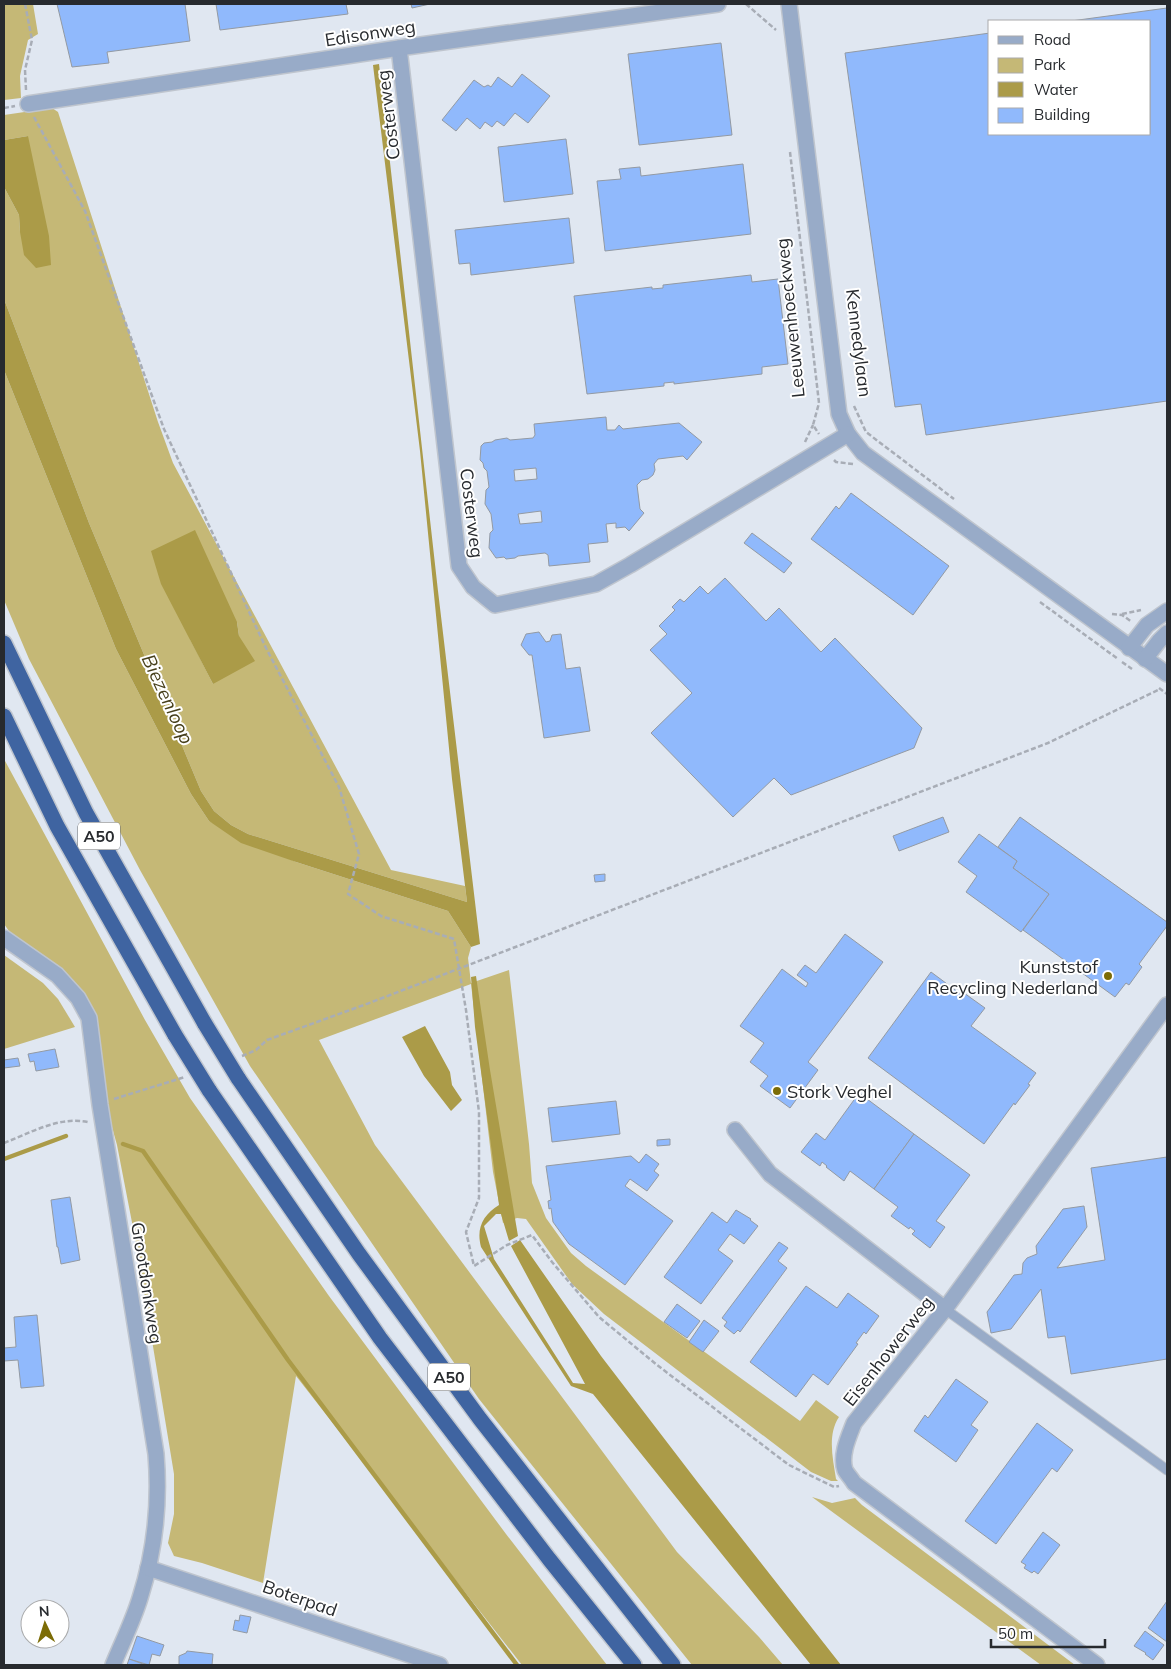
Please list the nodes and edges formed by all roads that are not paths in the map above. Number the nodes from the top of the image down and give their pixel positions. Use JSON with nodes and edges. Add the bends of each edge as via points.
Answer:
{"nodes":[{"id":1,"x":718,"y":4,"type":"edge"},
{"id":2,"x":789,"y":4,"type":"edge"},
{"id":3,"x":399,"y":48,"type":"junction"},
{"id":4,"x":28,"y":104,"type":"road end"},
{"id":5,"x":848,"y":434,"type":"junction"},
{"id":6,"x":1167,"y":611,"type":"edge"},
{"id":7,"x":1167,"y":633,"type":"edge"},
{"id":8,"x":4,"y":643,"type":"edge"},
{"id":9,"x":1129,"y":648,"type":"junction"},
{"id":10,"x":1145,"y":659,"type":"junction"},
{"id":11,"x":1167,"y":674,"type":"edge"},
{"id":12,"x":4,"y":716,"type":"edge"},
{"id":13,"x":4,"y":938,"type":"edge"},
{"id":14,"x":1167,"y":1005,"type":"edge"},
{"id":15,"x":735,"y":1130,"type":"dead end"},
{"id":16,"x":946,"y":1309,"type":"junction"},
{"id":17,"x":1167,"y":1470,"type":"edge"},
{"id":18,"x":148,"y":1568,"type":"junction"},
{"id":19,"x":113,"y":1665,"type":"edge"},
{"id":20,"x":440,"y":1665,"type":"edge"},
{"id":21,"x":634,"y":1665,"type":"edge"},
{"id":22,"x":674,"y":1665,"type":"edge"},
{"id":23,"x":1097,"y":1665,"type":"edge"}],
"edges":[{"from":1,"to":3,"type":"street","name":"Edisonweg"},
{"from":2,"to":5,"type":"street","name":"Leeuwenhoeckweg","via":[[838,408]]},
{"from":3,"to":4,"type":"street","name":"Edisonweg"},
{"from":3,"to":5,"type":"street","name":"Costerweg","via":[[459,566],[473,587],[495,605],[596,584]]},
{"from":5,"to":9,"type":"street","name":"Leeuwenhoeckweg","via":[[863,453]]},
{"from":6,"to":9,"type":"street","via":[[1147,625]]},
{"from":7,"to":10,"type":"street"},
{"from":8,"to":22,"type":"highway","number":"A50","bridge":true,"via":[[86,813],[238,1078],[359,1254],[474,1411]]},
{"from":9,"to":10,"type":"street","name":"Leeuwenhoeckweg"},
{"from":10,"to":11,"type":"street","name":"Leeuwenhoeckweg"},
{"from":12,"to":21,"type":"highway","number":"A50","bridge":true,"via":[[57,826],[209,1090],[380,1338]]},
{"from":13,"to":18,"type":"street","name":"Grootdonkweg","via":[[57,975],[78,998],[89,1018],[158,1472],[153,1550]]},
{"from":14,"to":16,"type":"street","name":"Eisenhowerweg"},
{"from":15,"to":16,"type":"street","via":[[770,1174]]},
{"from":16,"to":17,"type":"lane"},
{"from":16,"to":23,"type":"street","name":"Eisenhowerweg","via":[[854,1424],[847,1440],[845,1470],[854,1483]]},
{"from":18,"to":19,"type":"street","name":"Grootdonkweg","via":[[136,1609]]},
{"from":18,"to":20,"type":"street","name":"Boterpad"}]}
